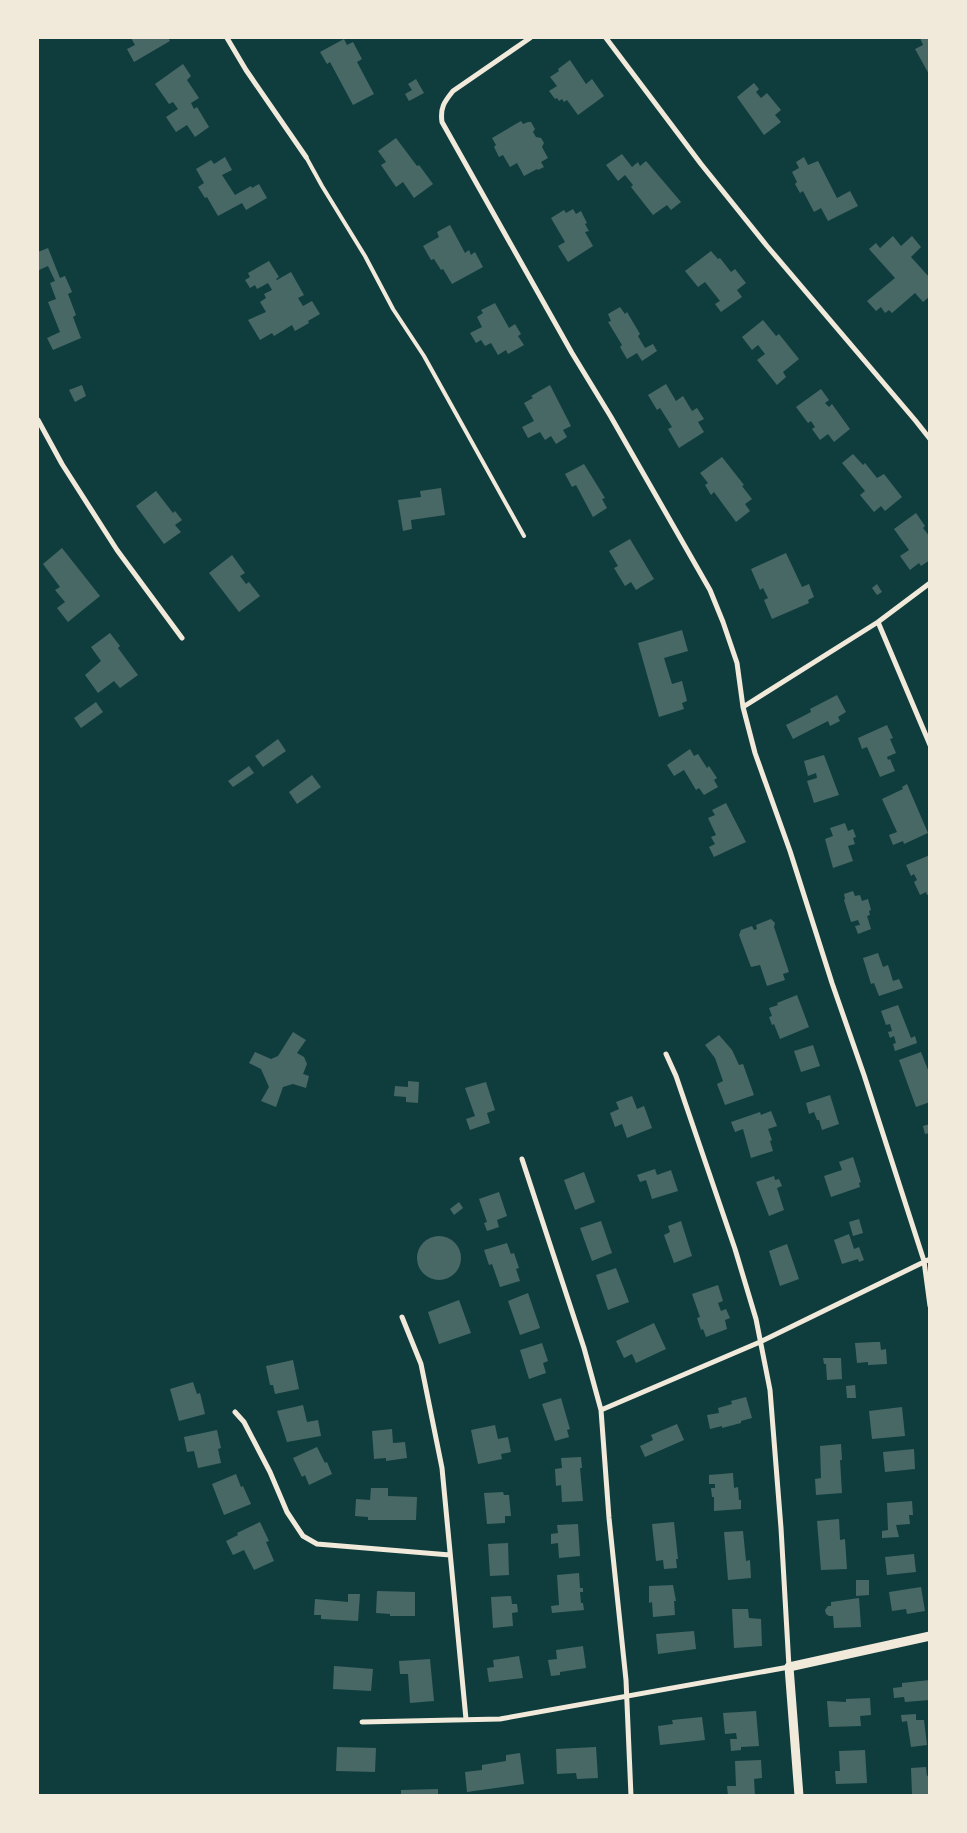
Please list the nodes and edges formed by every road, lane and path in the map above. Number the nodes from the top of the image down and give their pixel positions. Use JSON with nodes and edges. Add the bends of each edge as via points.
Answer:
{"nodes":[{"id":1,"x":227,"y":38,"type":"edge"},
{"id":2,"x":530,"y":38,"type":"edge"},
{"id":3,"x":606,"y":38,"type":"edge"},
{"id":4,"x":306,"y":157,"type":"joint"},
{"id":5,"x":38,"y":420,"type":"edge"},
{"id":6,"x":930,"y":439,"type":"edge"},
{"id":7,"x":524,"y":536,"type":"dead end"},
{"id":8,"x":930,"y":583,"type":"edge"},
{"id":9,"x":878,"y":622,"type":"junction"},
{"id":10,"x":182,"y":638,"type":"dead end"},
{"id":11,"x":743,"y":707,"type":"junction"},
{"id":12,"x":930,"y":745,"type":"edge"},
{"id":13,"x":666,"y":1054,"type":"dead end"},
{"id":14,"x":522,"y":1159,"type":"dead end"},
{"id":15,"x":927,"y":1260,"type":"edge"},
{"id":16,"x":930,"y":1306,"type":"edge"},
{"id":17,"x":402,"y":1317,"type":"dead end"},
{"id":18,"x":760,"y":1342,"type":"junction"},
{"id":19,"x":601,"y":1410,"type":"junction"},
{"id":20,"x":236,"y":1412,"type":"dead end"},
{"id":21,"x":450,"y":1555,"type":"junction"},
{"id":22,"x":930,"y":1636,"type":"edge"},
{"id":23,"x":789,"y":1667,"type":"junction"},
{"id":24,"x":626,"y":1695,"type":"junction"},
{"id":25,"x":466,"y":1719,"type":"junction"},
{"id":26,"x":362,"y":1722,"type":"dead end"},
{"id":27,"x":632,"y":1796,"type":"edge"},
{"id":28,"x":799,"y":1796,"type":"edge"}],
"edges":[{"from":1,"to":4,"type":"street"},
{"from":2,"to":11,"type":"street","via":[[453,91],[444,102],[442,122],[710,590],[736,663]]},
{"from":3,"to":6,"type":"street","via":[[755,231]]},
{"from":4,"to":7,"type":"lane","via":[[393,309],[424,356]]},
{"from":5,"to":10,"type":"street","via":[[117,550]]},
{"from":8,"to":9,"type":"street"},
{"from":9,"to":11,"type":"street"},
{"from":9,"to":12,"type":"street"},
{"from":11,"to":15,"type":"street","via":[[755,753]]},
{"from":13,"to":18,"type":"street","via":[[736,1248]]},
{"from":14,"to":19,"type":"street"},
{"from":15,"to":16,"type":"street"},
{"from":15,"to":18,"type":"street"},
{"from":17,"to":21,"type":"street","via":[[421,1364],[442,1468]]},
{"from":18,"to":19,"type":"street"},
{"from":18,"to":23,"type":"street","via":[[770,1400]]},
{"from":19,"to":24,"type":"street"},
{"from":20,"to":21,"type":"street","via":[[270,1472],[287,1512],[303,1536],[318,1544]]},
{"from":21,"to":25,"type":"street"},
{"from":22,"to":23,"type":"street"},
{"from":23,"to":24,"type":"street"},
{"from":23,"to":28,"type":"street"},
{"from":24,"to":25,"type":"street","via":[[500,1719]]},
{"from":24,"to":27,"type":"street"},
{"from":25,"to":26,"type":"street"}]}
